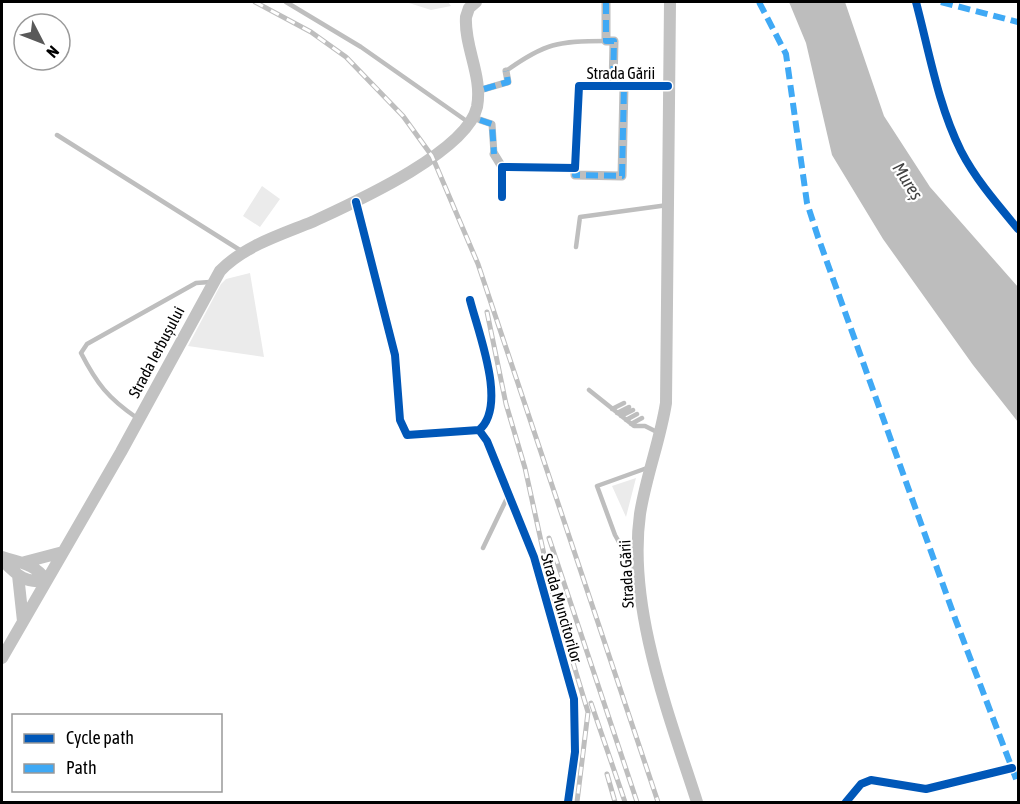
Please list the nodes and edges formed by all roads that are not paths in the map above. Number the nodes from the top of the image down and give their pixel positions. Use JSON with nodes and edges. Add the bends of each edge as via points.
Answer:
{"nodes":[{"id":1,"x":286,"y":2,"type":"edge"},
{"id":2,"x":476,"y":2,"type":"edge"},
{"id":3,"x":606,"y":2,"type":"edge"},
{"id":4,"x":670,"y":2,"type":"edge"},
{"id":5,"x":606,"y":41,"type":"junction"},
{"id":6,"x":506,"y":71,"type":"joint"},
{"id":7,"x":613,"y":86,"type":"junction"},
{"id":8,"x":624,"y":86,"type":"junction"},
{"id":9,"x":669,"y":86,"type":"junction"},
{"id":10,"x":484,"y":89,"type":"dead end"},
{"id":11,"x":475,"y":122,"type":"junction"},
{"id":12,"x":57,"y":135,"type":"dead end"},
{"id":13,"x":494,"y":154,"type":"joint"},
{"id":14,"x":502,"y":167,"type":"junction"},
{"id":15,"x":574,"y":168,"type":"junction"},
{"id":16,"x":502,"y":197,"type":"dead end"},
{"id":17,"x":356,"y":202,"type":"junction"},
{"id":18,"x":668,"y":206,"type":"junction"},
{"id":19,"x":576,"y":247,"type":"dead end"},
{"id":20,"x":243,"y":252,"type":"junction"},
{"id":21,"x":213,"y":282,"type":"junction"},
{"id":22,"x":470,"y":300,"type":"dead end"},
{"id":23,"x":589,"y":390,"type":"dead end"},
{"id":24,"x":633,"y":410,"type":"junction"},
{"id":25,"x":622,"y":416,"type":"junction"},
{"id":26,"x":139,"y":419,"type":"junction"},
{"id":27,"x":479,"y":430,"type":"junction"},
{"id":28,"x":661,"y":434,"type":"junction"},
{"id":29,"x":651,"y":467,"type":"junction"},
{"id":30,"x":508,"y":496,"type":"junction"},
{"id":31,"x":483,"y":548,"type":"dead end"},
{"id":32,"x":63,"y":552,"type":"junction"},
{"id":33,"x":2,"y":558,"type":"edge"},
{"id":34,"x":25,"y":562,"type":"junction"},
{"id":35,"x":18,"y":575,"type":"junction"},
{"id":36,"x":640,"y":579,"type":"junction"},
{"id":37,"x":46,"y":580,"type":"junction"},
{"id":38,"x":22,"y":621,"type":"junction"},
{"id":39,"x":2,"y":658,"type":"edge"},
{"id":40,"x":1012,"y":768,"type":"dead end"},
{"id":41,"x":568,"y":802,"type":"edge"},
{"id":42,"x":697,"y":802,"type":"edge"},
{"id":43,"x":846,"y":802,"type":"edge"}],
"edges":[{"from":1,"to":11,"type":"lane","via":[[361,46]]},
{"from":2,"to":11,"type":"main road","via":[[469,8],[465,25],[478,81]]},
{"from":3,"to":5,"type":"street","name":"Strada Gării"},
{"from":4,"to":9,"type":"main road","name":"Strada Gării"},
{"from":5,"to":6,"type":"lane","via":[[551,44]]},
{"from":5,"to":7,"type":"street","name":"Strada Gării","via":[[614,41]]},
{"from":6,"to":10,"type":"street","via":[[507,82]]},
{"from":7,"to":8,"type":"street","name":"Strada Gării"},
{"from":7,"to":15,"type":"street","name":"Strada Gării","via":[[579,86]]},
{"from":8,"to":9,"type":"street","name":"Strada Gării"},
{"from":8,"to":15,"type":"street","name":"Strada Gării","via":[[622,176],[575,175]]},
{"from":9,"to":18,"type":"main road","name":"Strada Gării"},
{"from":11,"to":13,"type":"street","via":[[492,124]]},
{"from":11,"to":17,"type":"main road","name":"Strada Ierbușului","via":[[432,156]]},
{"from":12,"to":20,"type":"lane"},
{"from":13,"to":14,"type":"street"},
{"from":14,"to":15,"type":"street","name":"Strada Gării"},
{"from":14,"to":16,"type":"street"},
{"from":17,"to":20,"type":"main road","name":"Strada Ierbușului"},
{"from":17,"to":27,"type":"street","via":[[395,355],[403,429],[413,437]]},
{"from":18,"to":19,"type":"lane","via":[[580,217]]},
{"from":18,"to":28,"type":"main road","name":"Strada Gării","via":[[666,403]]},
{"from":20,"to":21,"type":"main road","name":"Strada Ierbușului"},
{"from":21,"to":26,"type":"main road","name":"Strada Ierbușului"},
{"from":21,"to":26,"type":"lane","via":[[196,283],[87,344],[81,353],[95,381],[113,402]]},
{"from":22,"to":27,"type":"street","via":[[492,387],[490,418]]},
{"from":23,"to":25,"type":"lane"},
{"from":24,"to":25,"type":"lane"},
{"from":24,"to":25,"type":"lane"},
{"from":24,"to":25,"type":"lane"},
{"from":25,"to":28,"type":"lane","via":[[637,427],[645,426]]},
{"from":26,"to":32,"type":"main road","name":"Strada Ierbușului"},
{"from":27,"to":30,"type":"street","name":"Strada Muncitorilor"},
{"from":28,"to":29,"type":"main road","name":"Strada Gării"},
{"from":29,"to":36,"type":"main road","name":"Strada Gării","via":[[640,514]]},
{"from":29,"to":36,"type":"lane","via":[[597,486],[615,536]]},
{"from":30,"to":31,"type":"lane"},
{"from":30,"to":41,"type":"street","name":"Strada Muncitorilor","via":[[534,557],[574,699],[575,752]]},
{"from":32,"to":34,"type":"main road"},
{"from":32,"to":37,"type":"main road","name":"Strada Ierbușului"},
{"from":33,"to":34,"type":"main road"},
{"from":33,"to":35,"type":"main road"},
{"from":34,"to":37,"type":"main road"},
{"from":35,"to":37,"type":"main road","via":[[34,583]]},
{"from":35,"to":38,"type":"main road"},
{"from":36,"to":42,"type":"main road","name":"Strada Gării","via":[[647,630]]},
{"from":37,"to":38,"type":"main road","name":"Strada Ierbușului"},
{"from":38,"to":39,"type":"main road","name":"Strada Ierbușului"},
{"from":40,"to":43,"type":"street","via":[[926,789],[871,780],[861,784]]}]}
